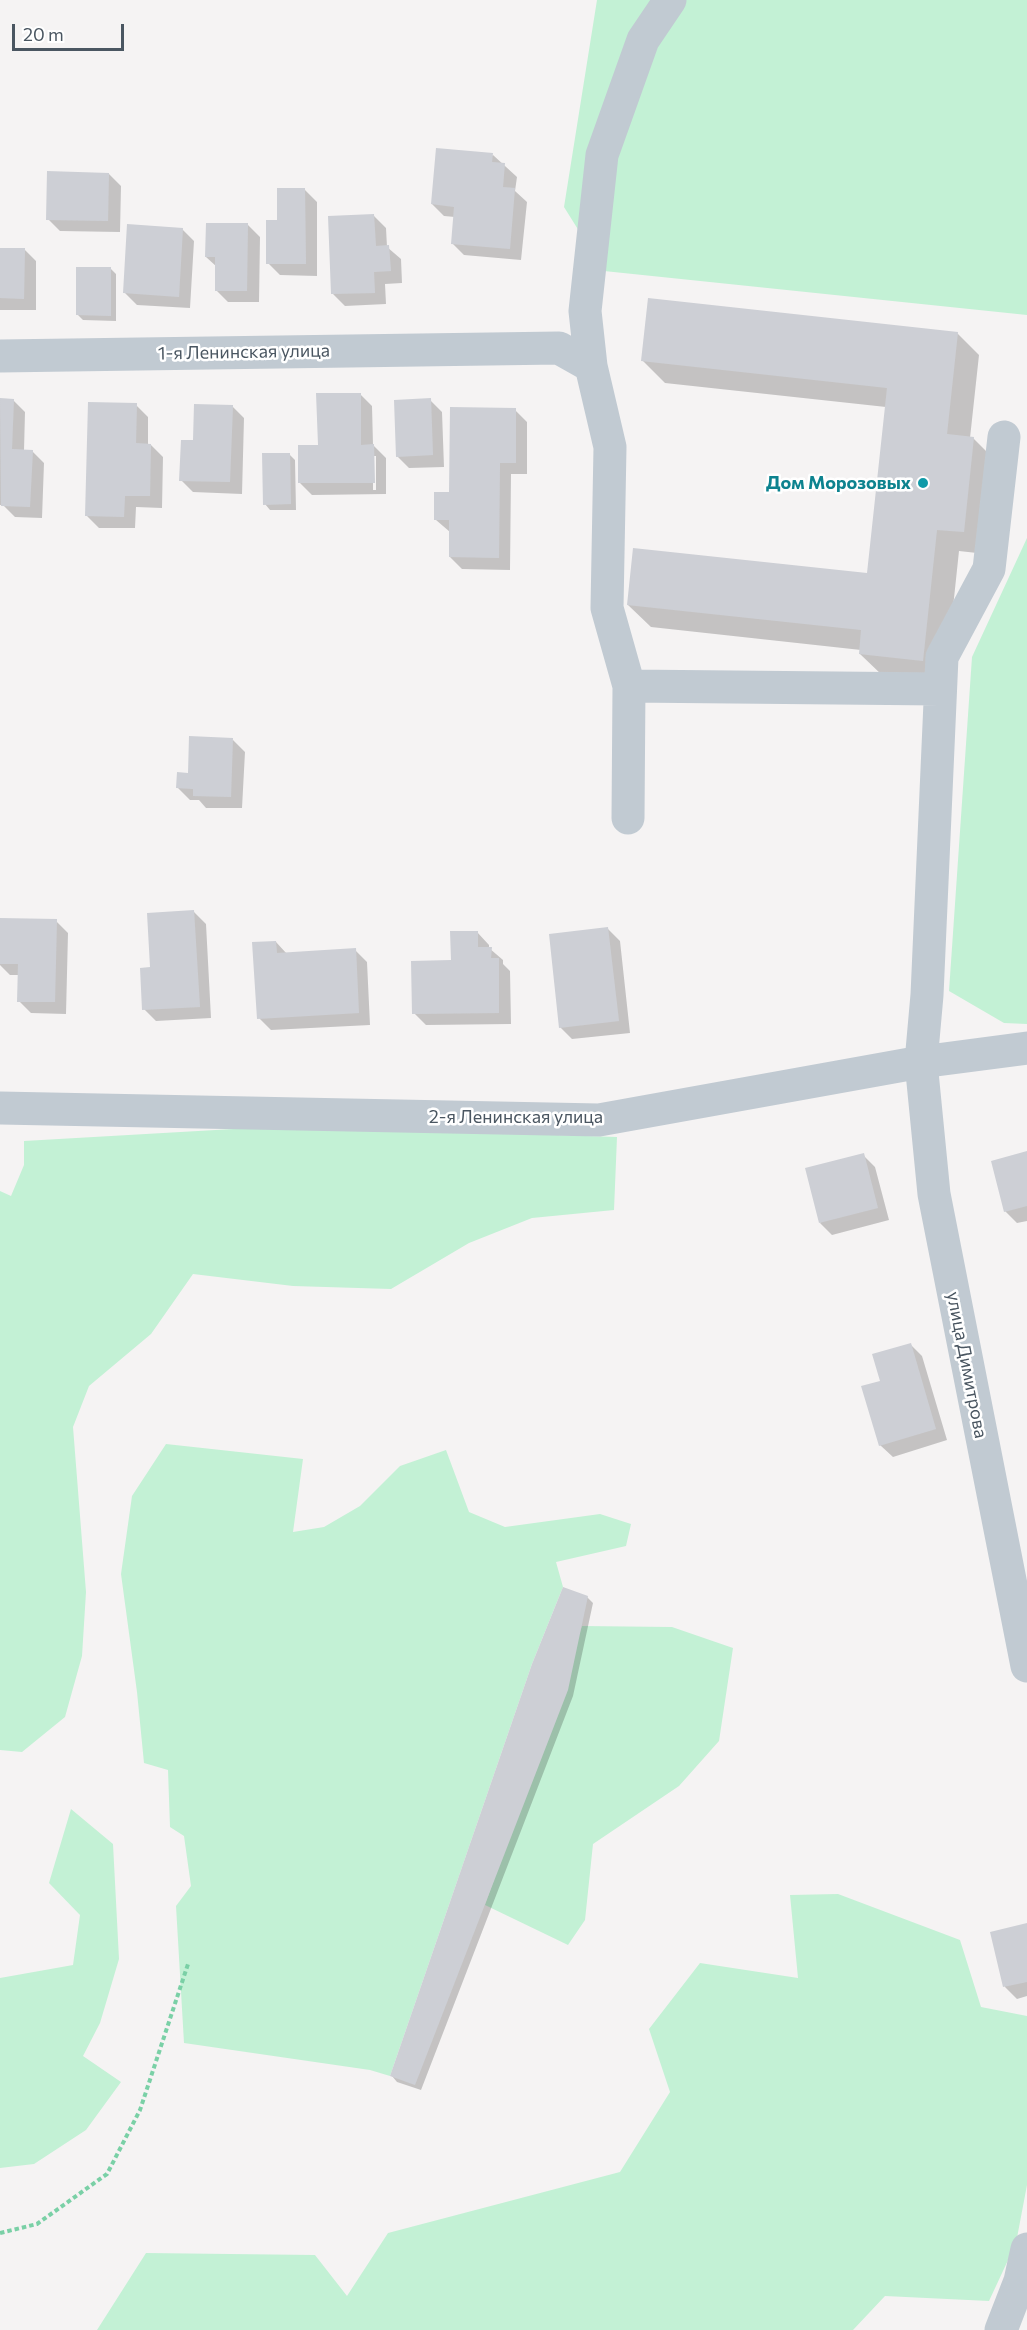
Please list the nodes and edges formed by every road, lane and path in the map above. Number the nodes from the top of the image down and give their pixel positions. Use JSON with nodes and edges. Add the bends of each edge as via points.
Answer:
{"nodes":[{"id":1,"x":670,"y":0,"type":"edge"},
{"id":2,"x":0,"y":356,"type":"edge"},
{"id":3,"x":591,"y":366,"type":"junction"},
{"id":4,"x":1005,"y":437,"type":"dead end"},
{"id":5,"x":629,"y":686,"type":"junction"},
{"id":6,"x":940,"y":689,"type":"junction"},
{"id":7,"x":628,"y":818,"type":"dead end"},
{"id":8,"x":1027,"y":1048,"type":"edge"},
{"id":9,"x":921,"y":1062,"type":"junction"},
{"id":10,"x":0,"y":1108,"type":"edge"},
{"id":11,"x":1027,"y":1666,"type":"edge"},
{"id":12,"x":188,"y":1964,"type":"dead end"},
{"id":13,"x":0,"y":2233,"type":"edge"},
{"id":14,"x":1027,"y":2249,"type":"edge"},
{"id":15,"x":1001,"y":2330,"type":"edge"}],
"edges":[{"from":1,"to":3,"type":"street","via":[[643,40],[602,155],[585,311]]},
{"from":2,"to":3,"type":"street","name":"1-я Ленинская улица","via":[[559,348]]},
{"from":3,"to":5,"type":"street","via":[[610,447],[607,608]]},
{"from":4,"to":6,"type":"street","name":"улица Димитрова","via":[[989,569],[942,657]]},
{"from":5,"to":6,"type":"street"},
{"from":5,"to":7,"type":"street"},
{"from":6,"to":9,"type":"street","name":"улица Димитрова"},
{"from":8,"to":9,"type":"street","name":"2-я Ленинская улица"},
{"from":9,"to":10,"type":"street","name":"2-я Ленинская улица","via":[[599,1120]]},
{"from":9,"to":11,"type":"street","name":"улица Димитрова","via":[[934,1194]]},
{"from":12,"to":13,"type":"path","via":[[140,2110],[107,2174],[37,2224]]},
{"from":14,"to":15,"type":"street","via":[[1020,2281]]}]}
